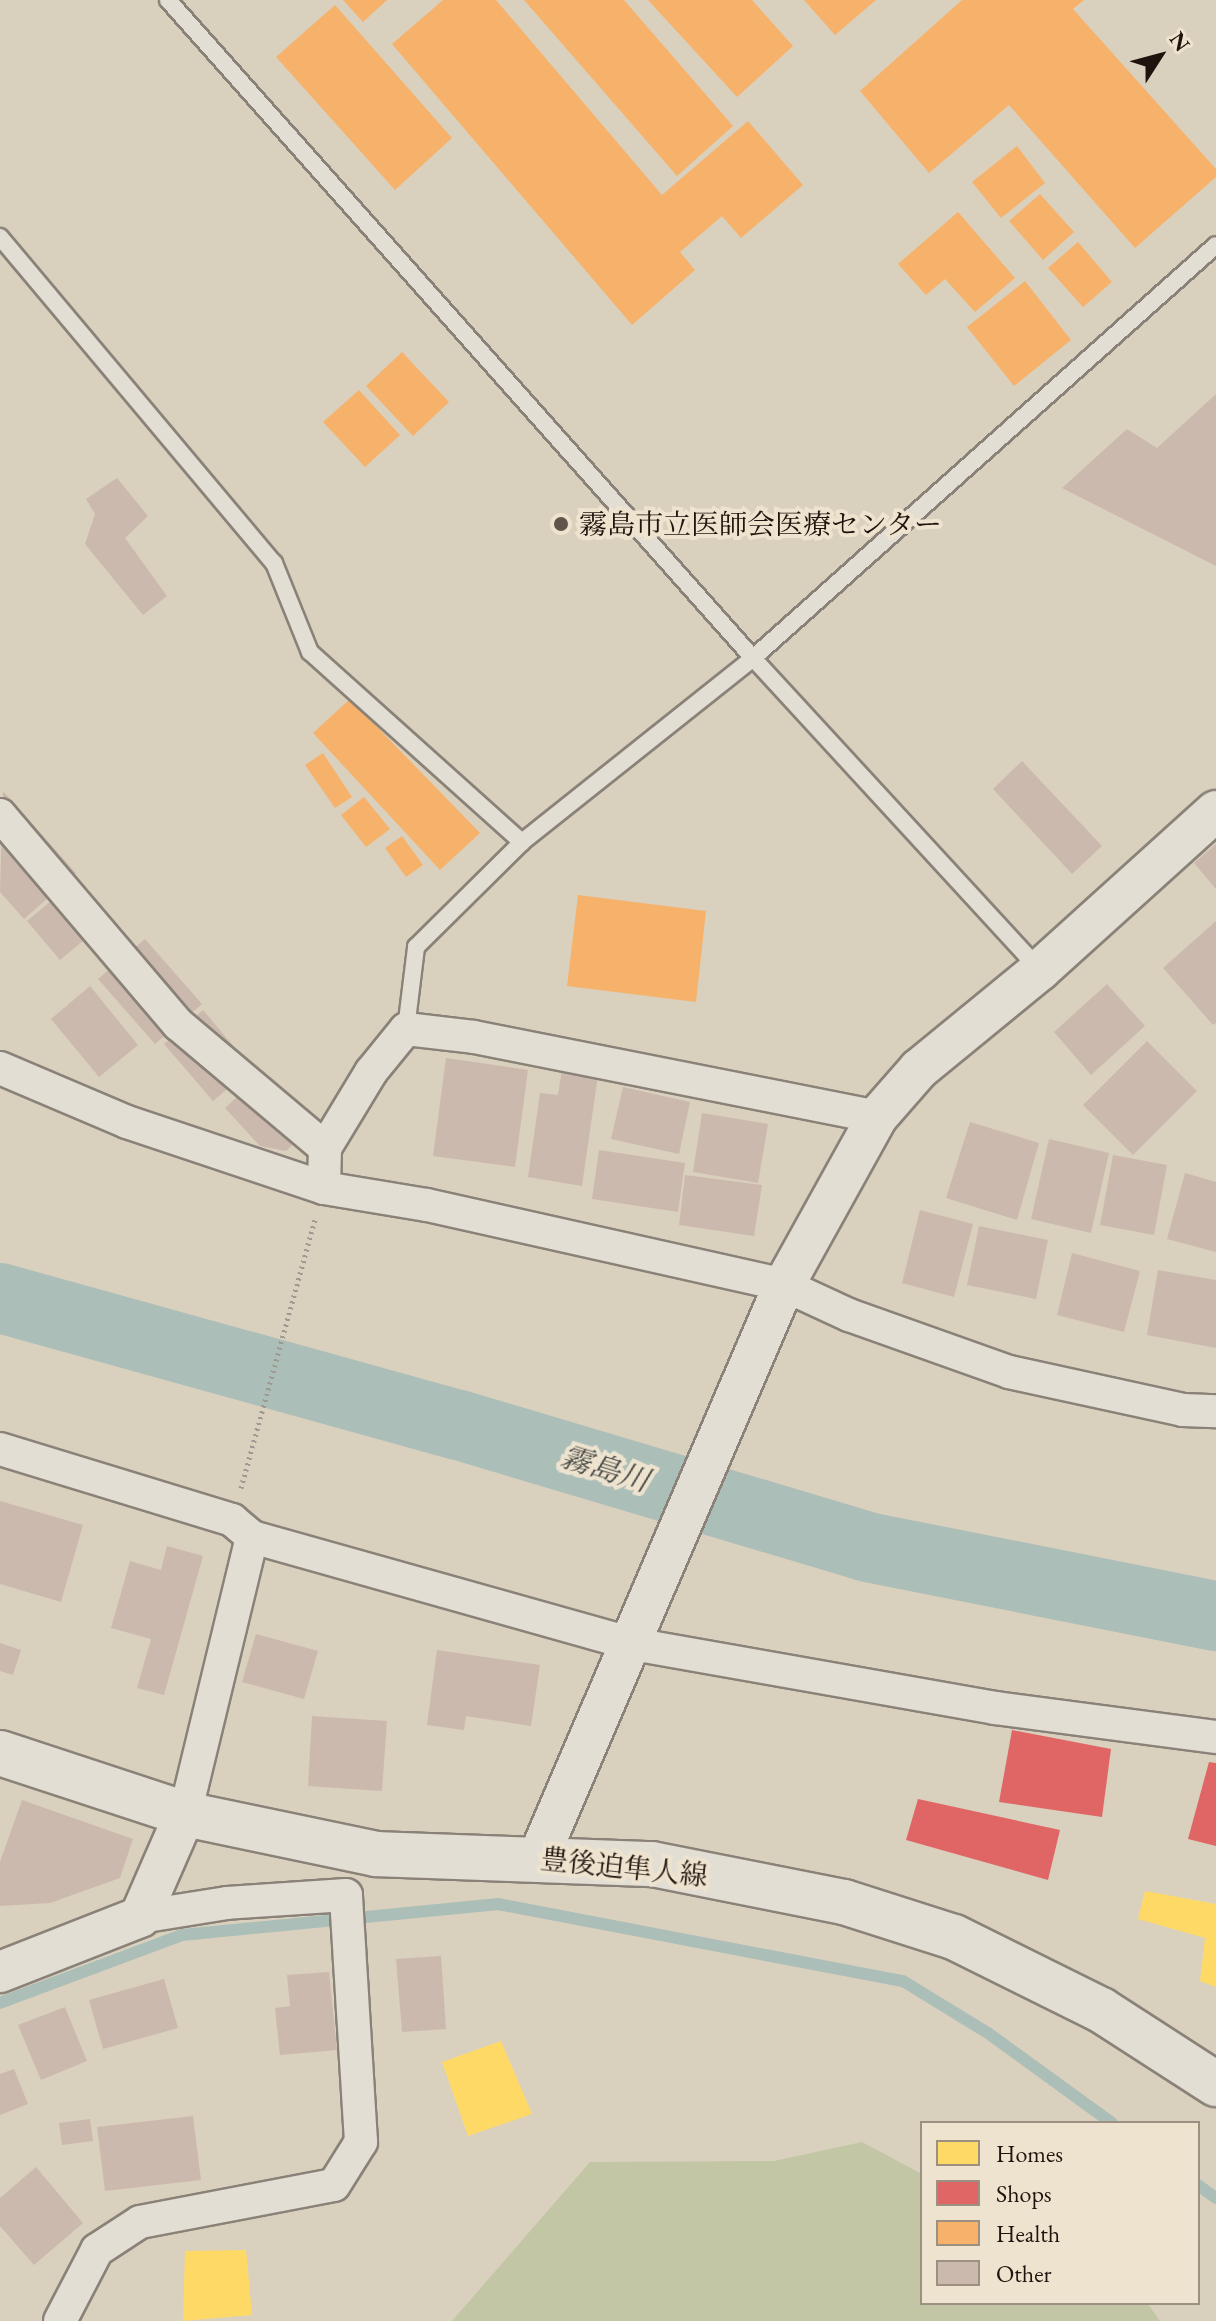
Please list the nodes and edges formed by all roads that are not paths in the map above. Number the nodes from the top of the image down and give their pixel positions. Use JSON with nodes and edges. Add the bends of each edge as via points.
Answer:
{"nodes":[{"id":1,"x":168,"y":0,"type":"edge"},
{"id":2,"x":0,"y":237,"type":"edge"},
{"id":3,"x":1216,"y":245,"type":"edge"},
{"id":4,"x":753,"y":658,"type":"junction"},
{"id":5,"x":1216,"y":811,"type":"edge"},
{"id":6,"x":0,"y":815,"type":"edge"},
{"id":7,"x":522,"y":842,"type":"junction"},
{"id":8,"x":1040,"y":970,"type":"junction"},
{"id":9,"x":406,"y":1029,"type":"junction"},
{"id":10,"x":0,"y":1068,"type":"edge"},
{"id":11,"x":877,"y":1117,"type":"junction"},
{"id":12,"x":325,"y":1148,"type":"junction"},
{"id":13,"x":324,"y":1188,"type":"junction"},
{"id":14,"x":784,"y":1285,"type":"junction"},
{"id":15,"x":1216,"y":1411,"type":"edge"},
{"id":16,"x":0,"y":1449,"type":"edge"},
{"id":17,"x":242,"y":1529,"type":"junction"},
{"id":18,"x":633,"y":1644,"type":"junction"},
{"id":19,"x":1216,"y":1737,"type":"edge"},
{"id":20,"x":0,"y":1753,"type":"edge"},
{"id":21,"x":185,"y":1814,"type":"junction"},
{"id":22,"x":539,"y":1856,"type":"junction"},
{"id":23,"x":140,"y":1917,"type":"junction"},
{"id":24,"x":0,"y":1972,"type":"edge"},
{"id":25,"x":1216,"y":2084,"type":"edge"},
{"id":26,"x":60,"y":2321,"type":"edge"}],
"edges":[{"from":1,"to":4,"type":"lane"},
{"from":2,"to":7,"type":"lane","via":[[274,563],[310,652]]},
{"from":3,"to":4,"type":"lane"},
{"from":4,"to":7,"type":"lane"},
{"from":4,"to":8,"type":"lane"},
{"from":5,"to":8,"type":"street"},
{"from":6,"to":12,"type":"street","via":[[178,1024]]},
{"from":7,"to":9,"type":"lane","via":[[416,947]]},
{"from":8,"to":11,"type":"street","via":[[919,1069]]},
{"from":9,"to":11,"type":"street","via":[[474,1037]]},
{"from":9,"to":12,"type":"street","via":[[371,1072]]},
{"from":10,"to":13,"type":"street","via":[[127,1122]]},
{"from":11,"to":14,"type":"street"},
{"from":12,"to":13,"type":"street"},
{"from":13,"to":14,"type":"street","via":[[427,1205]]},
{"from":14,"to":15,"type":"street","via":[[849,1315],[1009,1372],[1183,1410]]},
{"from":14,"to":18,"type":"street"},
{"from":16,"to":17,"type":"street"},
{"from":17,"to":18,"type":"street"},
{"from":17,"to":21,"type":"street"},
{"from":18,"to":19,"type":"street","via":[[995,1708]]},
{"from":18,"to":22,"type":"street"},
{"from":20,"to":21,"type":"main road","name":"豊後迫隼人線"},
{"from":21,"to":22,"type":"main road","name":"豊後迫隼人線","via":[[376,1854]]},
{"from":21,"to":23,"type":"street"},
{"from":22,"to":25,"type":"main road","name":"豊後迫隼人線","via":[[652,1864],[844,1902],[954,1937],[1101,2010]]},
{"from":23,"to":24,"type":"street"},
{"from":23,"to":26,"type":"street","via":[[227,1903],[346,1895],[361,2142],[334,2185],[140,2222],[97,2250]]}]}
